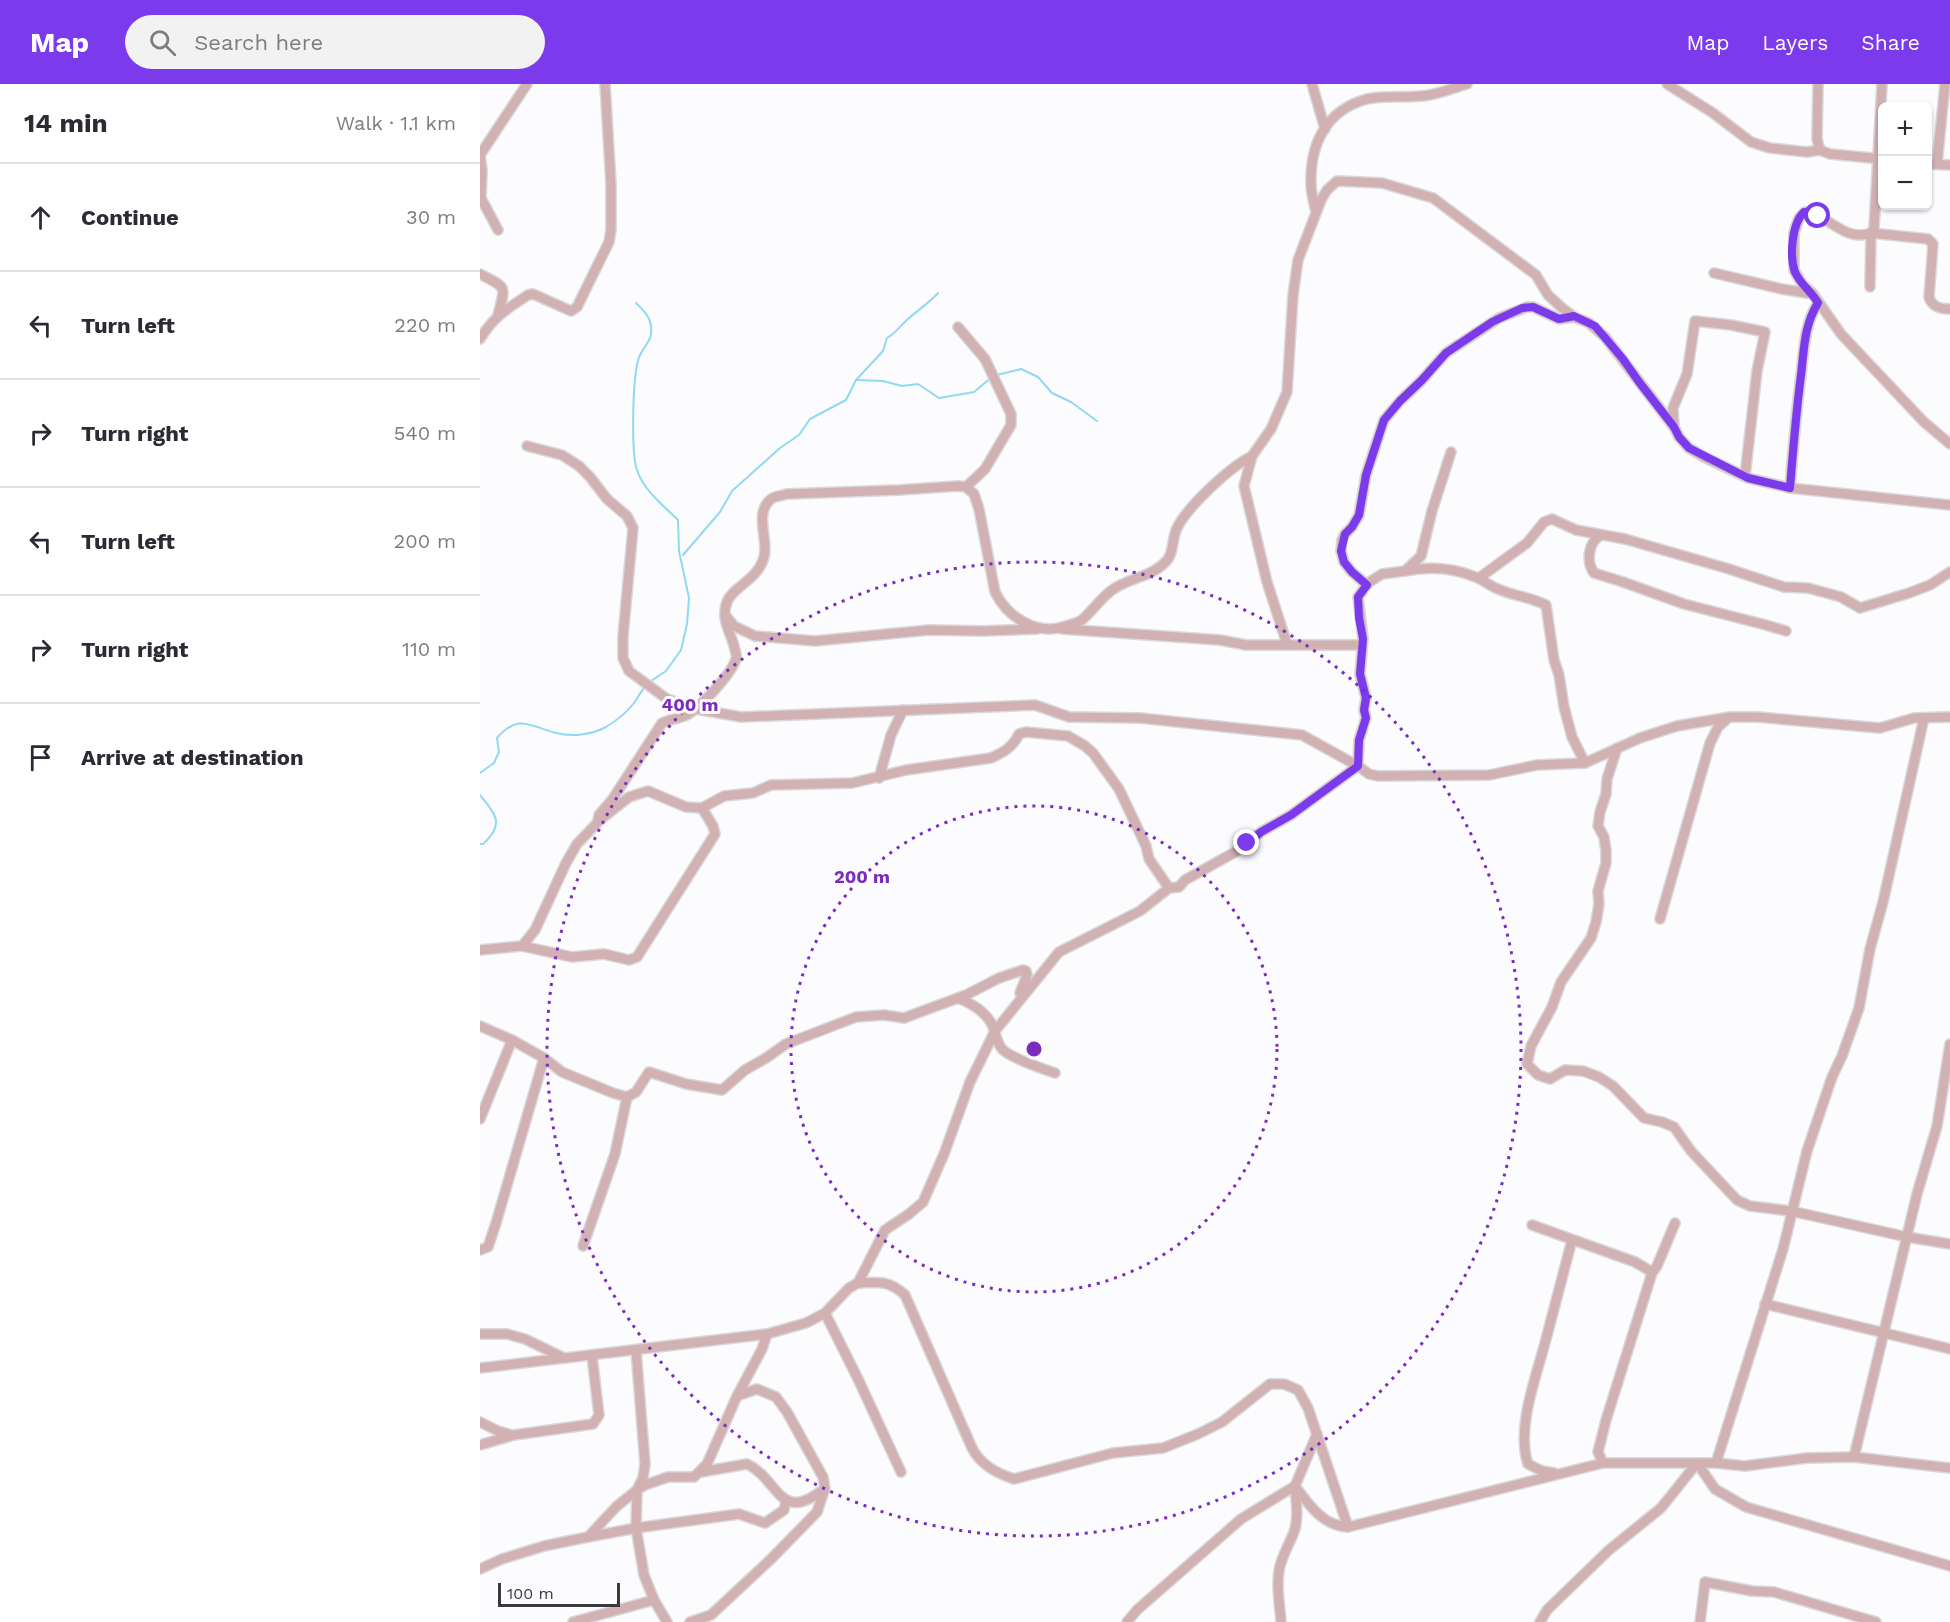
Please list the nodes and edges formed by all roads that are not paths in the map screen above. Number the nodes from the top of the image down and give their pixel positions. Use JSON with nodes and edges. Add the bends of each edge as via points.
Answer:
{"nodes":[{"id":1,"x":526,"y":84,"type":"edge"},
{"id":2,"x":605,"y":84,"type":"edge"},
{"id":3,"x":1312,"y":84,"type":"edge"},
{"id":4,"x":1467,"y":84,"type":"edge"},
{"id":5,"x":1667,"y":84,"type":"edge"},
{"id":6,"x":1818,"y":84,"type":"edge"},
{"id":7,"x":1882,"y":84,"type":"edge"},
{"id":8,"x":1945,"y":84,"type":"edge"},
{"id":9,"x":1325,"y":129,"type":"junction"},
{"id":10,"x":1820,"y":150,"type":"junction"},
{"id":11,"x":480,"y":155,"type":"edge"},
{"id":12,"x":1880,"y":156,"type":"edge"},
{"id":13,"x":1878,"y":159,"type":"edge"},
{"id":14,"x":1932,"y":164,"type":"edge"},
{"id":15,"x":1950,"y":165,"type":"edge"},
{"id":16,"x":1878,"y":182,"type":"edge"},
{"id":17,"x":1316,"y":213,"type":"junction"},
{"id":18,"x":498,"y":230,"type":"dead end"},
{"id":19,"x":1871,"y":233,"type":"junction"},
{"id":20,"x":1714,"y":273,"type":"dead end"},
{"id":21,"x":480,"y":274,"type":"edge"},
{"id":22,"x":1870,"y":287,"type":"dead end"},
{"id":23,"x":1813,"y":294,"type":"junction"},
{"id":24,"x":1818,"y":303,"type":"junction"},
{"id":25,"x":1950,"y":309,"type":"edge"},
{"id":26,"x":498,"y":315,"type":"junction"},
{"id":27,"x":1574,"y":316,"type":"junction"},
{"id":28,"x":958,"y":327,"type":"dead end"},
{"id":29,"x":480,"y":339,"type":"edge"},
{"id":30,"x":1674,"y":427,"type":"junction"},
{"id":31,"x":1950,"y":444,"type":"edge"},
{"id":32,"x":527,"y":446,"type":"dead end"},
{"id":33,"x":1451,"y":453,"type":"dead end"},
{"id":34,"x":1252,"y":456,"type":"junction"},
{"id":35,"x":1744,"y":476,"type":"junction"},
{"id":36,"x":966,"y":487,"type":"junction"},
{"id":37,"x":1790,"y":488,"type":"junction"},
{"id":38,"x":1950,"y":505,"type":"edge"},
{"id":39,"x":1601,"y":535,"type":"junction"},
{"id":40,"x":1405,"y":572,"type":"junction"},
{"id":41,"x":1950,"y":572,"type":"edge"},
{"id":42,"x":1479,"y":578,"type":"junction"},
{"id":43,"x":1367,"y":585,"type":"junction"},
{"id":44,"x":724,"y":613,"type":"junction"},
{"id":45,"x":1037,"y":629,"type":"junction"},
{"id":46,"x":1057,"y":629,"type":"junction"},
{"id":47,"x":1786,"y":632,"type":"dead end"},
{"id":48,"x":1287,"y":644,"type":"junction"},
{"id":49,"x":1362,"y":645,"type":"junction"},
{"id":50,"x":696,"y":709,"type":"junction"},
{"id":51,"x":903,"y":710,"type":"junction"},
{"id":52,"x":1730,"y":717,"type":"junction"},
{"id":53,"x":1924,"y":717,"type":"junction"},
{"id":54,"x":1950,"y":717,"type":"edge"},
{"id":55,"x":1617,"y":748,"type":"junction"},
{"id":56,"x":1585,"y":763,"type":"junction"},
{"id":57,"x":1358,"y":766,"type":"junction"},
{"id":58,"x":879,"y":778,"type":"junction"},
{"id":59,"x":702,"y":808,"type":"junction"},
{"id":60,"x":598,"y":821,"type":"junction"},
{"id":61,"x":1169,"y":888,"type":"junction"},
{"id":62,"x":1660,"y":920,"type":"dead end"},
{"id":63,"x":522,"y":946,"type":"junction"},
{"id":64,"x":481,"y":951,"type":"edge"},
{"id":65,"x":958,"y":998,"type":"junction"},
{"id":66,"x":1016,"y":1003,"type":"junction"},
{"id":67,"x":480,"y":1026,"type":"edge"},
{"id":68,"x":995,"y":1031,"type":"junction"},
{"id":69,"x":512,"y":1040,"type":"junction"},
{"id":70,"x":1950,"y":1044,"type":"edge"},
{"id":71,"x":544,"y":1058,"type":"junction"},
{"id":72,"x":1055,"y":1073,"type":"dead end"},
{"id":73,"x":627,"y":1097,"type":"junction"},
{"id":74,"x":480,"y":1119,"type":"edge"},
{"id":75,"x":1791,"y":1211,"type":"junction"},
{"id":76,"x":1676,"y":1223,"type":"dead end"},
{"id":77,"x":1532,"y":1225,"type":"dead end"},
{"id":78,"x":1907,"y":1237,"type":"junction"},
{"id":79,"x":1572,"y":1240,"type":"junction"},
{"id":80,"x":1950,"y":1244,"type":"edge"},
{"id":81,"x":583,"y":1246,"type":"dead end"},
{"id":82,"x":480,"y":1250,"type":"edge"},
{"id":83,"x":1653,"y":1272,"type":"junction"},
{"id":84,"x":858,"y":1283,"type":"junction"},
{"id":85,"x":1765,"y":1304,"type":"junction"},
{"id":86,"x":825,"y":1313,"type":"junction"},
{"id":87,"x":1883,"y":1332,"type":"junction"},
{"id":88,"x":480,"y":1334,"type":"edge"},
{"id":89,"x":767,"y":1334,"type":"junction"},
{"id":90,"x":1950,"y":1349,"type":"edge"},
{"id":91,"x":636,"y":1350,"type":"junction"},
{"id":92,"x":592,"y":1356,"type":"junction"},
{"id":93,"x":566,"y":1359,"type":"junction"},
{"id":94,"x":480,"y":1368,"type":"edge"},
{"id":95,"x":737,"y":1396,"type":"junction"},
{"id":96,"x":480,"y":1422,"type":"edge"},
{"id":97,"x":1317,"y":1434,"type":"junction"},
{"id":98,"x":514,"y":1435,"type":"junction"},
{"id":99,"x":480,"y":1445,"type":"edge"},
{"id":100,"x":1854,"y":1456,"type":"junction"},
{"id":101,"x":1696,"y":1462,"type":"junction"},
{"id":102,"x":1603,"y":1463,"type":"junction"},
{"id":103,"x":1716,"y":1463,"type":"junction"},
{"id":104,"x":1950,"y":1468,"type":"edge"},
{"id":105,"x":702,"y":1472,"type":"junction"},
{"id":106,"x":901,"y":1472,"type":"dead end"},
{"id":107,"x":1557,"y":1473,"type":"junction"},
{"id":108,"x":1295,"y":1486,"type":"junction"},
{"id":109,"x":825,"y":1488,"type":"junction"},
{"id":110,"x":637,"y":1490,"type":"junction"},
{"id":111,"x":786,"y":1501,"type":"junction"},
{"id":112,"x":1348,"y":1527,"type":"junction"},
{"id":113,"x":636,"y":1528,"type":"junction"},
{"id":114,"x":588,"y":1537,"type":"junction"},
{"id":115,"x":1950,"y":1566,"type":"edge"},
{"id":116,"x":480,"y":1569,"type":"edge"},
{"id":117,"x":654,"y":1600,"type":"junction"},
{"id":118,"x":573,"y":1622,"type":"edge"},
{"id":119,"x":667,"y":1622,"type":"edge"},
{"id":120,"x":690,"y":1622,"type":"edge"},
{"id":121,"x":1127,"y":1622,"type":"edge"},
{"id":122,"x":1281,"y":1622,"type":"edge"},
{"id":123,"x":1537,"y":1622,"type":"edge"},
{"id":124,"x":1700,"y":1622,"type":"edge"},
{"id":125,"x":1876,"y":1622,"type":"edge"}],
"edges":[{"from":1,"to":11,"type":"street"},
{"from":2,"to":26,"type":"street","via":[[611,183],[609,242],[573,310],[533,294]]},
{"from":3,"to":9,"type":"street"},
{"from":4,"to":9,"type":"street","via":[[1424,96],[1387,96],[1352,104],[1337,113]]},
{"from":5,"to":10,"type":"street","via":[[1751,142],[1808,153]]},
{"from":6,"to":10,"type":"street"},
{"from":7,"to":12,"type":"street"},
{"from":8,"to":14,"type":"street"},
{"from":9,"to":17,"type":"street","via":[[1314,150],[1311,185]]},
{"from":10,"to":13,"type":"street"},
{"from":11,"to":18,"type":"street","via":[[481,198]]},
{"from":14,"to":15,"type":"street"},
{"from":16,"to":19,"type":"street"},
{"from":17,"to":27,"type":"street","via":[[1327,190],[1337,181],[1382,183],[1433,198],[1536,275],[1548,295]]},
{"from":17,"to":34,"type":"street","via":[[1298,260],[1287,393],[1271,429]]},
{"from":19,"to":22,"type":"street"},
{"from":19,"to":23,"type":"street","via":[[1849,233],[1804,212],[1794,233],[1794,270]]},
{"from":19,"to":25,"type":"street","via":[[1928,239],[1933,244],[1930,302]]},
{"from":20,"to":23,"type":"street"},
{"from":21,"to":26,"type":"street","via":[[502,286]]},
{"from":23,"to":24,"type":"street"},
{"from":24,"to":31,"type":"street","via":[[1841,334]]},
{"from":24,"to":37,"type":"street","via":[[1806,332]]},
{"from":26,"to":29,"type":"street"},
{"from":27,"to":30,"type":"street","via":[[1595,326],[1605,337]]},
{"from":27,"to":43,"type":"street","via":[[1559,319],[1527,307],[1499,318],[1446,353],[1384,420],[1366,475],[1359,515],[1345,534],[1341,551],[1344,562]]},
{"from":28,"to":36,"type":"street","via":[[984,359],[1011,414],[1011,425],[1003,441],[985,469]]},
{"from":30,"to":35,"type":"street","via":[[1689,448]]},
{"from":30,"to":35,"type":"street","via":[[1673,408],[1687,374],[1695,321],[1765,332]]},
{"from":32,"to":50,"type":"street","via":[[562,455],[590,477],[627,516],[634,540],[623,658],[629,670],[667,699]]},
{"from":33,"to":40,"type":"street","via":[[1421,556]]},
{"from":34,"to":46,"type":"street","via":[[1222,477],[1188,513],[1175,530],[1169,559],[1151,574],[1112,590],[1082,621]]},
{"from":34,"to":48,"type":"street","via":[[1245,497]]},
{"from":35,"to":37,"type":"street"},
{"from":36,"to":44,"type":"street","via":[[787,494],[771,499],[763,519],[765,555],[761,567],[727,599]]},
{"from":36,"to":45,"type":"street","via":[[974,494],[979,509],[995,592],[1009,614]]},
{"from":37,"to":38,"type":"street"},
{"from":39,"to":41,"type":"street","via":[[1729,568],[1784,587],[1808,588],[1841,597],[1860,608],[1929,585]]},
{"from":39,"to":42,"type":"street","via":[[1576,530],[1552,519]]},
{"from":39,"to":47,"type":"street","via":[[1589,556],[1594,573],[1684,604]]},
{"from":40,"to":42,"type":"street","via":[[1445,569]]},
{"from":40,"to":43,"type":"street","via":[[1382,574]]},
{"from":42,"to":56,"type":"street","via":[[1497,589],[1546,605],[1564,707],[1572,737]]},
{"from":43,"to":49,"type":"street","via":[[1358,597]]},
{"from":44,"to":45,"type":"street","via":[[734,627],[755,636],[806,641],[929,630]]},
{"from":44,"to":50,"type":"street","via":[[736,659]]},
{"from":45,"to":46,"type":"street"},
{"from":46,"to":48,"type":"street","via":[[1246,645]]},
{"from":48,"to":49,"type":"street"},
{"from":49,"to":57,"type":"street","via":[[1360,674],[1366,718],[1359,740]]},
{"from":50,"to":51,"type":"street","via":[[741,717]]},
{"from":50,"to":60,"type":"street","via":[[662,723]]},
{"from":51,"to":57,"type":"street","via":[[1035,705],[1069,717],[1140,718],[1302,735]]},
{"from":51,"to":58,"type":"street"},
{"from":52,"to":53,"type":"street","via":[[1880,728]]},
{"from":52,"to":55,"type":"street","via":[[1677,726]]},
{"from":52,"to":62,"type":"street","via":[[1718,727],[1710,743]]},
{"from":53,"to":54,"type":"street"},
{"from":53,"to":75,"type":"street","via":[[1859,1008]]},
{"from":55,"to":56,"type":"street"},
{"from":55,"to":75,"type":"street","via":[[1606,779],[1598,826],[1604,837],[1606,863],[1598,891],[1596,922],[1591,938],[1561,982],[1531,1046],[1527,1064],[1538,1075],[1550,1079],[1565,1070],[1599,1077],[1644,1118],[1674,1128],[1737,1200],[1750,1206]]},
{"from":56,"to":57,"type":"street","via":[[1537,765],[1489,775],[1420,776],[1378,776]]},
{"from":57,"to":61,"type":"street","via":[[1237,851],[1179,887]]},
{"from":58,"to":59,"type":"street","via":[[852,783],[771,785],[753,793],[724,796]]},
{"from":58,"to":61,"type":"street","via":[[906,770],[991,758],[1014,745],[1019,734],[1026,732],[1068,736],[1093,753],[1110,775],[1149,859]]},
{"from":59,"to":60,"type":"street","via":[[686,807],[648,791],[629,797]]},
{"from":59,"to":63,"type":"street","via":[[715,834],[637,957],[572,957]]},
{"from":60,"to":63,"type":"street","via":[[566,862],[535,930]]},
{"from":61,"to":66,"type":"street","via":[[1140,911],[1059,952]]},
{"from":63,"to":64,"type":"street"},
{"from":65,"to":66,"type":"street","via":[[1023,970],[1027,975]]},
{"from":65,"to":68,"type":"street","via":[[984,1014]]},
{"from":65,"to":73,"type":"street","via":[[904,1018],[856,1017],[816,1032],[786,1044],[722,1090],[686,1084],[649,1071],[636,1092]]},
{"from":66,"to":68,"type":"street"},
{"from":67,"to":69,"type":"street"},
{"from":68,"to":72,"type":"street","via":[[1003,1050]]},
{"from":68,"to":84,"type":"street","via":[[922,1202],[885,1230]]},
{"from":69,"to":71,"type":"street"},
{"from":69,"to":74,"type":"street"},
{"from":70,"to":78,"type":"street","via":[[1937,1126]]},
{"from":71,"to":73,"type":"street","via":[[562,1072]]},
{"from":71,"to":82,"type":"street","via":[[496,1223],[488,1247]]},
{"from":73,"to":81,"type":"street","via":[[615,1155]]},
{"from":75,"to":78,"type":"street"},
{"from":75,"to":85,"type":"street"},
{"from":76,"to":83,"type":"street"},
{"from":77,"to":79,"type":"street"},
{"from":78,"to":80,"type":"street"},
{"from":78,"to":87,"type":"street"},
{"from":79,"to":83,"type":"street"},
{"from":79,"to":107,"type":"street","via":[[1525,1424],[1527,1464]]},
{"from":83,"to":102,"type":"street","via":[[1606,1420],[1598,1452]]},
{"from":84,"to":86,"type":"street"},
{"from":84,"to":97,"type":"street","via":[[883,1282],[905,1295],[972,1448],[988,1467],[1014,1479],[1113,1453],[1163,1449],[1222,1422],[1270,1384],[1298,1390]]},
{"from":85,"to":87,"type":"street"},
{"from":85,"to":103,"type":"street"},
{"from":86,"to":89,"type":"street"},
{"from":86,"to":106,"type":"street"},
{"from":87,"to":90,"type":"street"},
{"from":87,"to":100,"type":"street"},
{"from":88,"to":93,"type":"street","via":[[525,1339]]},
{"from":89,"to":91,"type":"street"},
{"from":89,"to":95,"type":"street"},
{"from":91,"to":92,"type":"street"},
{"from":91,"to":110,"type":"street","via":[[645,1464]]},
{"from":92,"to":93,"type":"street"},
{"from":92,"to":98,"type":"street","via":[[599,1415],[593,1424]]},
{"from":93,"to":94,"type":"street"},
{"from":95,"to":105,"type":"street"},
{"from":95,"to":109,"type":"street","via":[[757,1389],[776,1397],[824,1477]]},
{"from":96,"to":98,"type":"street"},
{"from":97,"to":108,"type":"street"},
{"from":97,"to":112,"type":"street"},
{"from":98,"to":99,"type":"street"},
{"from":100,"to":103,"type":"street","via":[[1744,1466]]},
{"from":100,"to":104,"type":"street"},
{"from":101,"to":102,"type":"street"},
{"from":101,"to":103,"type":"street"},
{"from":101,"to":115,"type":"street","via":[[1715,1489],[1746,1507]]},
{"from":101,"to":123,"type":"street","via":[[1661,1508],[1609,1550]]},
{"from":102,"to":107,"type":"street"},
{"from":105,"to":110,"type":"street","via":[[694,1477],[668,1477]]},
{"from":105,"to":111,"type":"street","via":[[747,1464]]},
{"from":107,"to":112,"type":"street"},
{"from":108,"to":112,"type":"street","via":[[1325,1521]]},
{"from":108,"to":121,"type":"street","via":[[1241,1519]]},
{"from":108,"to":122,"type":"street","via":[[1295,1530],[1278,1572]]},
{"from":109,"to":111,"type":"street","via":[[800,1502]]},
{"from":109,"to":120,"type":"street","via":[[817,1512],[771,1559],[711,1615]]},
{"from":110,"to":113,"type":"street"},
{"from":110,"to":114,"type":"street"},
{"from":111,"to":113,"type":"street","via":[[784,1510],[765,1522],[739,1514]]},
{"from":113,"to":114,"type":"street"},
{"from":113,"to":117,"type":"street","via":[[644,1575]]},
{"from":114,"to":116,"type":"street","via":[[544,1546]]},
{"from":117,"to":118,"type":"street"},
{"from":117,"to":119,"type":"street"},
{"from":124,"to":125,"type":"street","via":[[1705,1582],[1774,1592]]}]}
